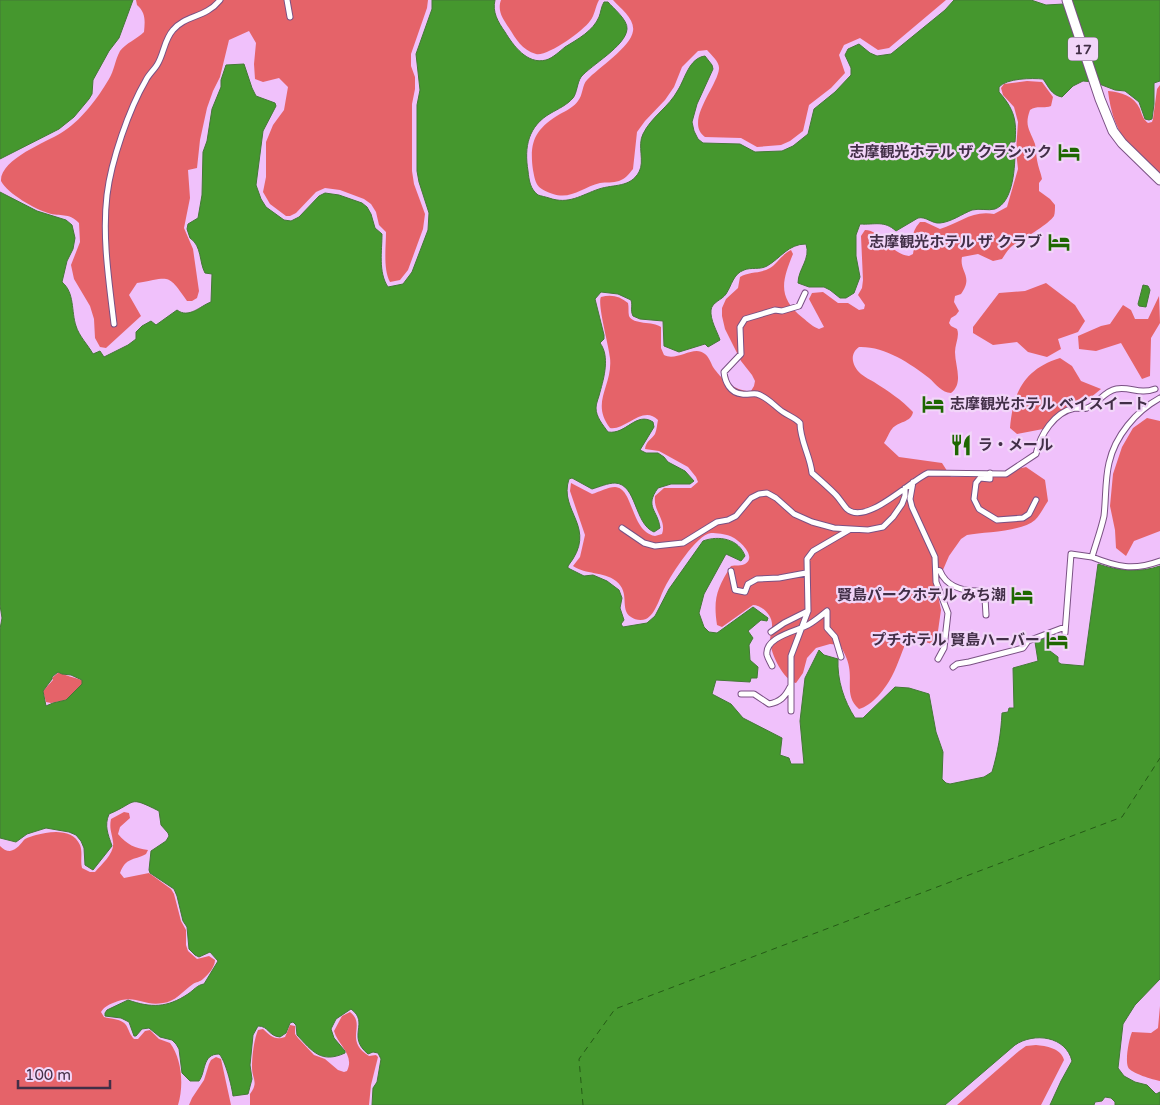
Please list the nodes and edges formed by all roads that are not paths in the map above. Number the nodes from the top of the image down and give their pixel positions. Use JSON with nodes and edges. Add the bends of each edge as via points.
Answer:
{"nodes":[{"id":1,"x":220,"y":0,"type":"edge"},
{"id":2,"x":287,"y":0,"type":"edge"},
{"id":3,"x":1067,"y":0,"type":"edge"},
{"id":4,"x":290,"y":17,"type":"dead end"},
{"id":5,"x":1160,"y":180,"type":"edge"},
{"id":6,"x":806,"y":292,"type":"dead end"},
{"id":7,"x":114,"y":324,"type":"dead end"},
{"id":8,"x":1154,"y":389,"type":"dead end"},
{"id":9,"x":1160,"y":398,"type":"edge"},
{"id":10,"x":990,"y":473,"type":"junction"},
{"id":11,"x":913,"y":482,"type":"junction"},
{"id":12,"x":905,"y":488,"type":"junction"},
{"id":13,"x":1036,"y":500,"type":"dead end"},
{"id":14,"x":622,"y":528,"type":"dead end"},
{"id":15,"x":850,"y":530,"type":"junction"},
{"id":16,"x":1092,"y":557,"type":"junction"},
{"id":17,"x":1160,"y":562,"type":"edge"},
{"id":18,"x":936,"y":569,"type":"junction"},
{"id":19,"x":731,"y":571,"type":"dead end"},
{"id":20,"x":806,"y":573,"type":"junction"},
{"id":21,"x":808,"y":611,"type":"junction"},
{"id":22,"x":986,"y":615,"type":"dead end"},
{"id":23,"x":1065,"y":627,"type":"junction"},
{"id":24,"x":802,"y":628,"type":"junction"},
{"id":25,"x":771,"y":632,"type":"dead end"},
{"id":26,"x":1065,"y":633,"type":"dead end"},
{"id":27,"x":842,"y":657,"type":"dead end"},
{"id":28,"x":938,"y":659,"type":"dead end"},
{"id":29,"x":772,"y":666,"type":"dead end"},
{"id":30,"x":953,"y":667,"type":"dead end"},
{"id":31,"x":791,"y":686,"type":"junction"},
{"id":32,"x":741,"y":694,"type":"dead end"},
{"id":33,"x":791,"y":711,"type":"dead end"}],
"edges":[{"from":1,"to":7,"type":"street","via":[[204,14],[185,21],[172,31],[127,120],[109,182],[107,201],[107,254]]},
{"from":2,"to":4,"type":"street"},
{"from":3,"to":5,"type":"main road","number":"17","via":[[1113,131]]},
{"from":6,"to":12,"type":"street","via":[[799,306],[744,319],[740,327],[741,354],[724,372],[725,381],[734,392],[756,394],[797,419],[812,473],[853,513],[875,508]]},
{"from":8,"to":10,"type":"street","via":[[1142,392],[1115,389],[1087,408],[1074,408],[1047,428],[1036,454],[1006,474]]},
{"from":9,"to":16,"type":"street","via":[[1134,418],[1117,442],[1109,463],[1104,516]]},
{"from":10,"to":11,"type":"street","via":[[928,473]]},
{"from":10,"to":13,"type":"street","via":[[990,479],[980,478],[976,483],[974,498],[979,509],[997,520],[1023,518],[1029,514]]},
{"from":11,"to":12,"type":"street"},
{"from":11,"to":18,"type":"street","via":[[912,507],[935,557]]},
{"from":12,"to":15,"type":"street","via":[[902,504],[883,526]]},
{"from":14,"to":15,"type":"street","via":[[644,543],[656,546],[683,543],[716,522],[736,516],[751,498],[767,493],[794,514],[812,522]]},
{"from":15,"to":20,"type":"street","via":[[813,550]]},
{"from":16,"to":17,"type":"street","via":[[1128,567]]},
{"from":16,"to":23,"type":"street","via":[[1071,554]]},
{"from":18,"to":22,"type":"street","via":[[944,579],[964,591],[978,591],[985,598]]},
{"from":18,"to":28,"type":"street","via":[[936,582],[948,612],[944,648]]},
{"from":19,"to":20,"type":"street","via":[[734,590],[745,592],[748,584],[758,579]]},
{"from":20,"to":21,"type":"street"},
{"from":21,"to":24,"type":"street"},
{"from":21,"to":25,"type":"street"},
{"from":23,"to":26,"type":"street"},
{"from":23,"to":30,"type":"street","via":[[1028,641],[1023,648]]},
{"from":24,"to":27,"type":"street","via":[[827,611],[827,628],[835,637]]},
{"from":24,"to":29,"type":"street","via":[[787,633],[768,648]]},
{"from":24,"to":31,"type":"street","via":[[790,656]]},
{"from":31,"to":32,"type":"street","via":[[785,696],[769,704],[754,694]]},
{"from":31,"to":33,"type":"street"}]}
